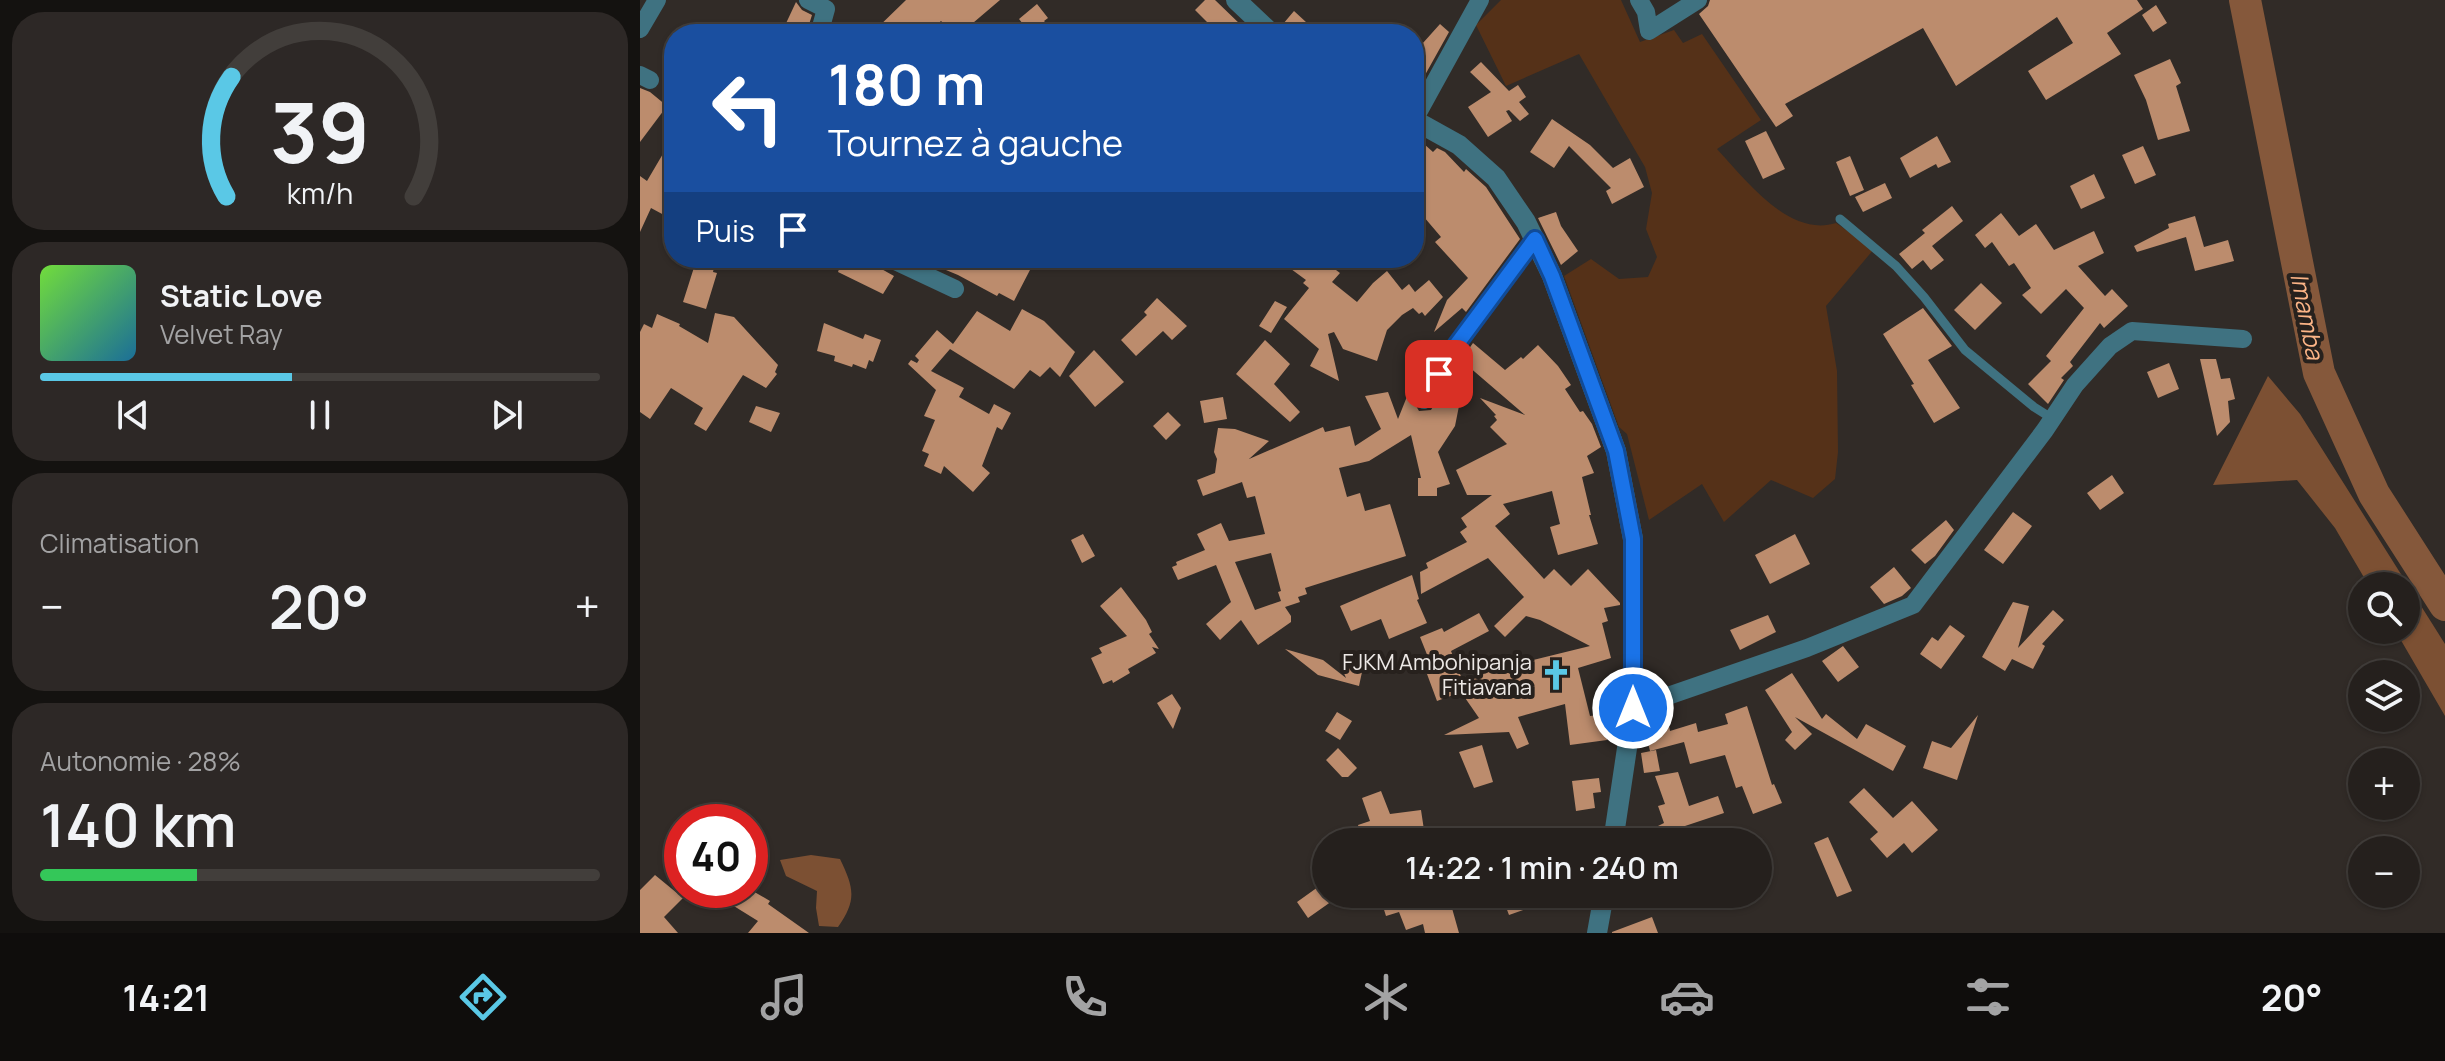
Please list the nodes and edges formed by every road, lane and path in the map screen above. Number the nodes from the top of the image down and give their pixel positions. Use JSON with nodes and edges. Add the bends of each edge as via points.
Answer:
{"nodes":[{"id":1,"x":657,"y":0,"type":"edge"},
{"id":2,"x":808,"y":0,"type":"edge"},
{"id":3,"x":1236,"y":0,"type":"edge"},
{"id":4,"x":1480,"y":0,"type":"edge"},
{"id":5,"x":1639,"y":0,"type":"edge"},
{"id":6,"x":1698,"y":0,"type":"edge"},
{"id":7,"x":822,"y":24,"type":"edge"},
{"id":8,"x":1261,"y":24,"type":"edge"},
{"id":9,"x":640,"y":29,"type":"edge"},
{"id":10,"x":1424,"y":102,"type":"edge"},
{"id":11,"x":1424,"y":126,"type":"edge"},
{"id":12,"x":1840,"y":219,"type":"dead end"},
{"id":13,"x":1535,"y":239,"type":"junction"},
{"id":14,"x":910,"y":268,"type":"edge"},
{"id":15,"x":955,"y":289,"type":"dead end"},
{"id":16,"x":2243,"y":339,"type":"dead end"},
{"id":17,"x":1424,"y":400,"type":"dead end"},
{"id":18,"x":2053,"y":419,"type":"junction"},
{"id":19,"x":1633,"y":708,"type":"junction"},
{"id":20,"x":1615,"y":828,"type":"edge"},
{"id":21,"x":1601,"y":908,"type":"edge"},
{"id":22,"x":1597,"y":933,"type":"edge"}],
"edges":[{"from":1,"to":9,"type":"street"},
{"from":2,"to":7,"type":"street","via":[[826,9]]},
{"from":3,"to":8,"type":"street"},
{"from":4,"to":10,"type":"street"},
{"from":5,"to":6,"type":"street","via":[[1649,31]]},
{"from":11,"to":13,"type":"street","via":[[1459,145],[1496,178]]},
{"from":12,"to":18,"type":"lane","via":[[1896,266],[1965,350]]},
{"from":13,"to":17,"type":"street","via":[[1454,348]]},
{"from":13,"to":19,"type":"street","via":[[1616,451],[1633,539]]},
{"from":14,"to":15,"type":"street"},
{"from":16,"to":18,"type":"street","via":[[2132,331],[2110,346]]},
{"from":18,"to":19,"type":"street","via":[[1913,605]]},
{"from":19,"to":20,"type":"street"},
{"from":21,"to":22,"type":"street"}]}
